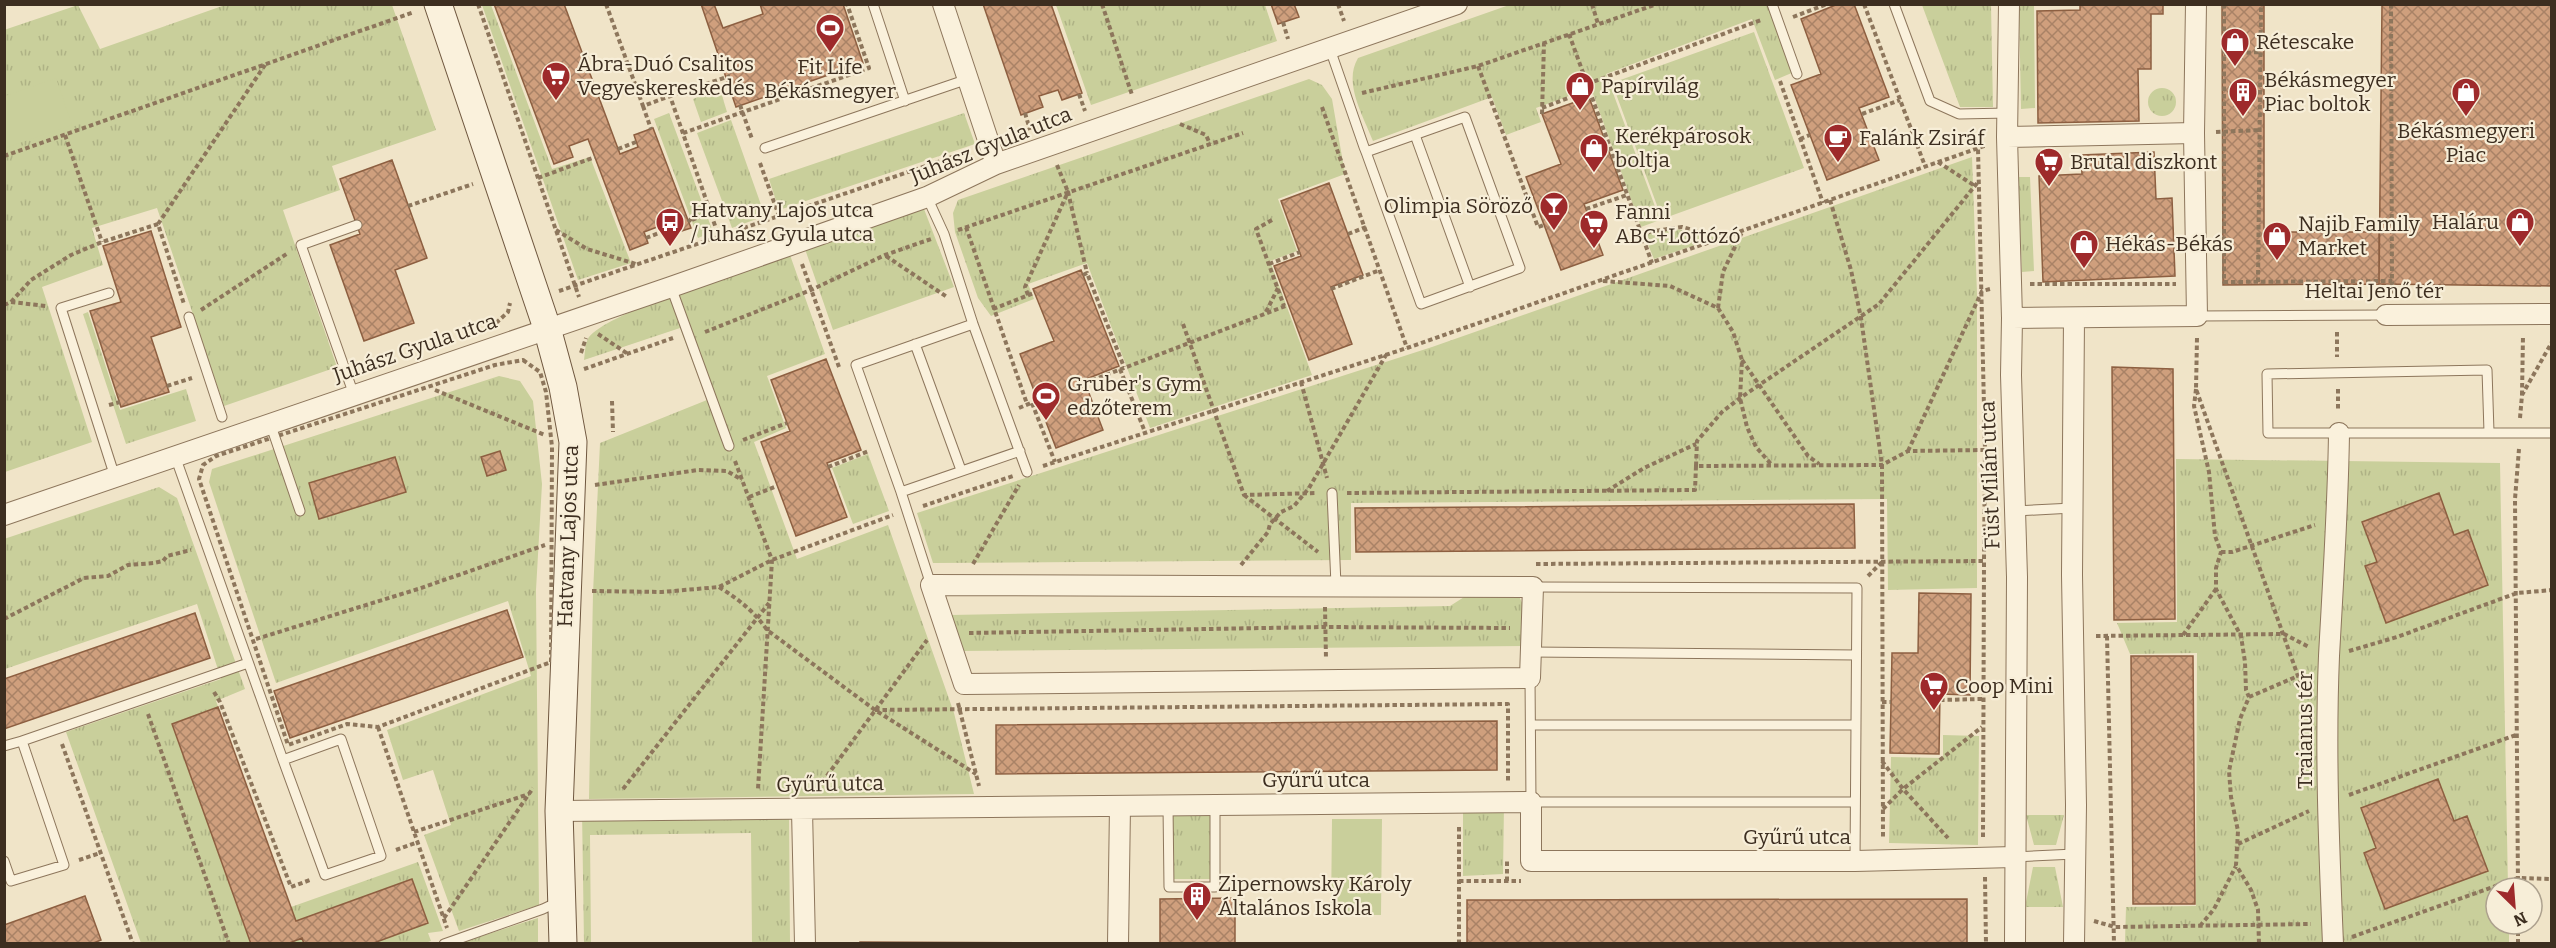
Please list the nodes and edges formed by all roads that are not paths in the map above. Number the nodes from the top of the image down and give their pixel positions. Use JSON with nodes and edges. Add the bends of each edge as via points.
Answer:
{"nodes":[{"id":1,"x":873,"y":4,"type":"edge"},
{"id":2,"x":943,"y":4,"type":"edge"},
{"id":3,"x":1457,"y":4,"type":"edge"},
{"id":4,"x":1894,"y":4,"type":"edge"},
{"id":5,"x":2009,"y":4,"type":"edge"},
{"id":6,"x":2196,"y":4,"type":"edge"},
{"id":7,"x":427,"y":8,"type":"edge"},
{"id":8,"x":1775,"y":14,"type":"edge"},
{"id":9,"x":1330,"y":49,"type":"junction"},
{"id":10,"x":1797,"y":74,"type":"road end"},
{"id":11,"x":968,"y":79,"type":"junction"},
{"id":12,"x":905,"y":100,"type":"junction"},
{"id":13,"x":2008,"y":113,"type":"junction"},
{"id":14,"x":2203,"y":133,"type":"junction"},
{"id":15,"x":1414,"y":135,"type":"junction"},
{"id":16,"x":2007,"y":137,"type":"junction"},
{"id":17,"x":765,"y":148,"type":"dead end"},
{"id":18,"x":1366,"y":152,"type":"junction"},
{"id":19,"x":996,"y":164,"type":"junction"},
{"id":20,"x":927,"y":197,"type":"junction"},
{"id":21,"x":357,"y":225,"type":"dead end"},
{"id":22,"x":1470,"y":286,"type":"junction"},
{"id":23,"x":671,"y":287,"type":"junction"},
{"id":24,"x":109,"y":293,"type":"dead end"},
{"id":25,"x":2389,"y":306,"type":"joint"},
{"id":26,"x":2552,"y":314,"type":"edge"},
{"id":27,"x":2197,"y":316,"type":"junction"},
{"id":28,"x":189,"y":317,"type":"road end"},
{"id":29,"x":2012,"y":318,"type":"junction"},
{"id":30,"x":2074,"y":318,"type":"junction"},
{"id":31,"x":973,"y":324,"type":"junction"},
{"id":32,"x":548,"y":328,"type":"junction"},
{"id":33,"x":915,"y":344,"type":"junction"},
{"id":34,"x":354,"y":394,"type":"junction"},
{"id":35,"x":222,"y":417,"type":"dead end"},
{"id":36,"x":273,"y":430,"type":"junction"},
{"id":37,"x":2488,"y":432,"type":"junction"},
{"id":38,"x":2339,"y":433,"type":"junction"},
{"id":39,"x":2552,"y":433,"type":"edge"},
{"id":40,"x":729,"y":446,"type":"road end"},
{"id":41,"x":1020,"y":451,"type":"junction"},
{"id":42,"x":175,"y":456,"type":"junction"},
{"id":43,"x":962,"y":470,"type":"junction"},
{"id":44,"x":1027,"y":472,"type":"road end"},
{"id":45,"x":115,"y":477,"type":"junction"},
{"id":46,"x":901,"y":492,"type":"junction"},
{"id":47,"x":1332,"y":493,"type":"road end"},
{"id":48,"x":2073,"y":508,"type":"junction"},
{"id":49,"x":300,"y":510,"type":"dead end"},
{"id":50,"x":2014,"y":511,"type":"junction"},
{"id":51,"x":4,"y":515,"type":"edge"},
{"id":52,"x":931,"y":585,"type":"junction"},
{"id":53,"x":1330,"y":585,"type":"junction"},
{"id":54,"x":1533,"y":587,"type":"junction"},
{"id":55,"x":1531,"y":652,"type":"junction"},
{"id":56,"x":1856,"y":656,"type":"junction"},
{"id":57,"x":248,"y":663,"type":"junction"},
{"id":58,"x":1530,"y":678,"type":"junction"},
{"id":59,"x":1531,"y":725,"type":"junction"},
{"id":60,"x":1856,"y":725,"type":"junction"},
{"id":61,"x":22,"y":741,"type":"junction"},
{"id":62,"x":4,"y":746,"type":"edge"},
{"id":63,"x":283,"y":760,"type":"junction"},
{"id":64,"x":1531,"y":802,"type":"junction"},
{"id":65,"x":1855,"y":802,"type":"junction"},
{"id":66,"x":1215,"y":805,"type":"junction"},
{"id":67,"x":1120,"y":806,"type":"junction"},
{"id":68,"x":1168,"y":806,"type":"junction"},
{"id":69,"x":802,"y":810,"type":"junction"},
{"id":70,"x":559,"y":811,"type":"junction"},
{"id":71,"x":2075,"y":854,"type":"junction"},
{"id":72,"x":2014,"y":857,"type":"junction"},
{"id":73,"x":4,"y":861,"type":"edge"},
{"id":74,"x":1855,"y":861,"type":"junction"},
{"id":75,"x":562,"y":900,"type":"junction"},
{"id":76,"x":2333,"y":937,"type":"edge"},
{"id":77,"x":448,"y":942,"type":"edge"},
{"id":78,"x":563,"y":944,"type":"edge"},
{"id":79,"x":805,"y":944,"type":"edge"},
{"id":80,"x":1118,"y":944,"type":"edge"},
{"id":81,"x":2015,"y":944,"type":"edge"},
{"id":82,"x":2074,"y":944,"type":"edge"}],
"edges":[{"from":1,"to":12,"type":"lane"},
{"from":2,"to":11,"type":"street"},
{"from":3,"to":9,"type":"street","name":"Juhász Gyula utca"},
{"from":4,"to":13,"type":"lane","via":[[1930,101],[1959,114]]},
{"from":5,"to":13,"type":"street","name":"Füst Milán utca"},
{"from":6,"to":14,"type":"street"},
{"from":7,"to":32,"type":"street","name":"Hatvany Lajos utca"},
{"from":8,"to":10,"type":"lane"},
{"from":9,"to":18,"type":"lane"},
{"from":9,"to":19,"type":"street","name":"Juhász Gyula utca"},
{"from":11,"to":12,"type":"lane"},
{"from":11,"to":19,"type":"street"},
{"from":12,"to":17,"type":"lane"},
{"from":13,"to":16,"type":"street","name":"Füst Milán utca"},
{"from":14,"to":16,"type":"street"},
{"from":14,"to":27,"type":"street"},
{"from":15,"to":18,"type":"lane"},
{"from":15,"to":22,"type":"lane"},
{"from":15,"to":22,"type":"lane","via":[[1465,117],[1520,268]]},
{"from":16,"to":29,"type":"street","name":"Füst Milán utca"},
{"from":18,"to":22,"type":"lane","via":[[1421,304]]},
{"from":19,"to":20,"type":"street","name":"Juhász Gyula utca"},
{"from":20,"to":23,"type":"street","name":"Juhász Gyula utca"},
{"from":20,"to":31,"type":"lane","via":[[944,234]]},
{"from":21,"to":34,"type":"lane","via":[[302,245]]},
{"from":23,"to":32,"type":"street","name":"Juhász Gyula utca"},
{"from":23,"to":40,"type":"lane"},
{"from":24,"to":45,"type":"lane","via":[[61,308]]},
{"from":25,"to":26,"type":"street","name":"Heltai Jenő tér"},
{"from":25,"to":27,"type":"lane","name":"Heltai Jenő tér"},
{"from":27,"to":30,"type":"street","name":"Heltai Jenő tér"},
{"from":28,"to":35,"type":"lane"},
{"from":29,"to":30,"type":"street","name":"Heltai Jenő tér"},
{"from":29,"to":50,"type":"street","name":"Füst Milán utca"},
{"from":30,"to":48,"type":"street"},
{"from":31,"to":33,"type":"lane"},
{"from":31,"to":41,"type":"lane"},
{"from":32,"to":34,"type":"street","name":"Juhász Gyula utca"},
{"from":32,"to":70,"type":"street","name":"Hatvany Lajos utca","via":[[573,442]]},
{"from":33,"to":43,"type":"lane"},
{"from":33,"to":46,"type":"lane","via":[[856,365]]},
{"from":34,"to":36,"type":"street","name":"Juhász Gyula utca"},
{"from":36,"to":42,"type":"street","name":"Juhász Gyula utca"},
{"from":36,"to":49,"type":"lane"},
{"from":37,"to":38,"type":"lane"},
{"from":37,"to":38,"type":"lane","via":[[2487,370],[2267,374],[2268,433]]},
{"from":37,"to":39,"type":"lane"},
{"from":38,"to":76,"type":"street","name":"Traianus tér","via":[[2329,658]]},
{"from":41,"to":43,"type":"lane"},
{"from":41,"to":44,"type":"lane"},
{"from":42,"to":45,"type":"street","name":"Juhász Gyula utca"},
{"from":42,"to":57,"type":"lane"},
{"from":43,"to":46,"type":"lane"},
{"from":45,"to":51,"type":"street","name":"Juhász Gyula utca"},
{"from":46,"to":52,"type":"lane"},
{"from":47,"to":53,"type":"lane","via":[[1335,565]]},
{"from":48,"to":50,"type":"lane"},
{"from":48,"to":71,"type":"street"},
{"from":50,"to":72,"type":"street","name":"Füst Milán utca"},
{"from":52,"to":53,"type":"street"},
{"from":52,"to":58,"type":"street","via":[[940,632],[964,684]]},
{"from":53,"to":54,"type":"street"},
{"from":54,"to":55,"type":"street"},
{"from":54,"to":56,"type":"lane","via":[[1857,588]]},
{"from":55,"to":56,"type":"lane"},
{"from":55,"to":58,"type":"street"},
{"from":56,"to":60,"type":"lane"},
{"from":57,"to":61,"type":"lane"},
{"from":57,"to":63,"type":"lane"},
{"from":58,"to":59,"type":"lane"},
{"from":59,"to":60,"type":"lane"},
{"from":59,"to":64,"type":"lane"},
{"from":60,"to":65,"type":"lane"},
{"from":61,"to":62,"type":"lane"},
{"from":61,"to":73,"type":"lane","via":[[64,865],[11,881]]},
{"from":63,"to":63,"type":"lane","via":[[325,875],[381,856],[340,739]]},
{"from":64,"to":65,"type":"lane"},
{"from":64,"to":66,"type":"street","name":"Gyűrű utca"},
{"from":64,"to":74,"type":"street","name":"Gyűrű utca","via":[[1531,861]]},
{"from":65,"to":74,"type":"lane"},
{"from":66,"to":68,"type":"street","name":"Gyűrű utca"},
{"from":66,"to":68,"type":"lane","via":[[1215,887],[1168,887]]},
{"from":67,"to":68,"type":"street","name":"Gyűrű utca"},
{"from":67,"to":69,"type":"street","name":"Gyűrű utca"},
{"from":67,"to":80,"type":"street"},
{"from":69,"to":70,"type":"street","name":"Gyűrű utca"},
{"from":69,"to":79,"type":"street"},
{"from":70,"to":75,"type":"street","name":"Hatvany Lajos utca"},
{"from":71,"to":72,"type":"lane"},
{"from":71,"to":82,"type":"street"},
{"from":72,"to":74,"type":"street","name":"Gyűrű utca"},
{"from":72,"to":81,"type":"street","name":"Füst Milán utca"},
{"from":75,"to":77,"type":"lane"},
{"from":75,"to":78,"type":"street","name":"Hatvany Lajos utca"}]}
